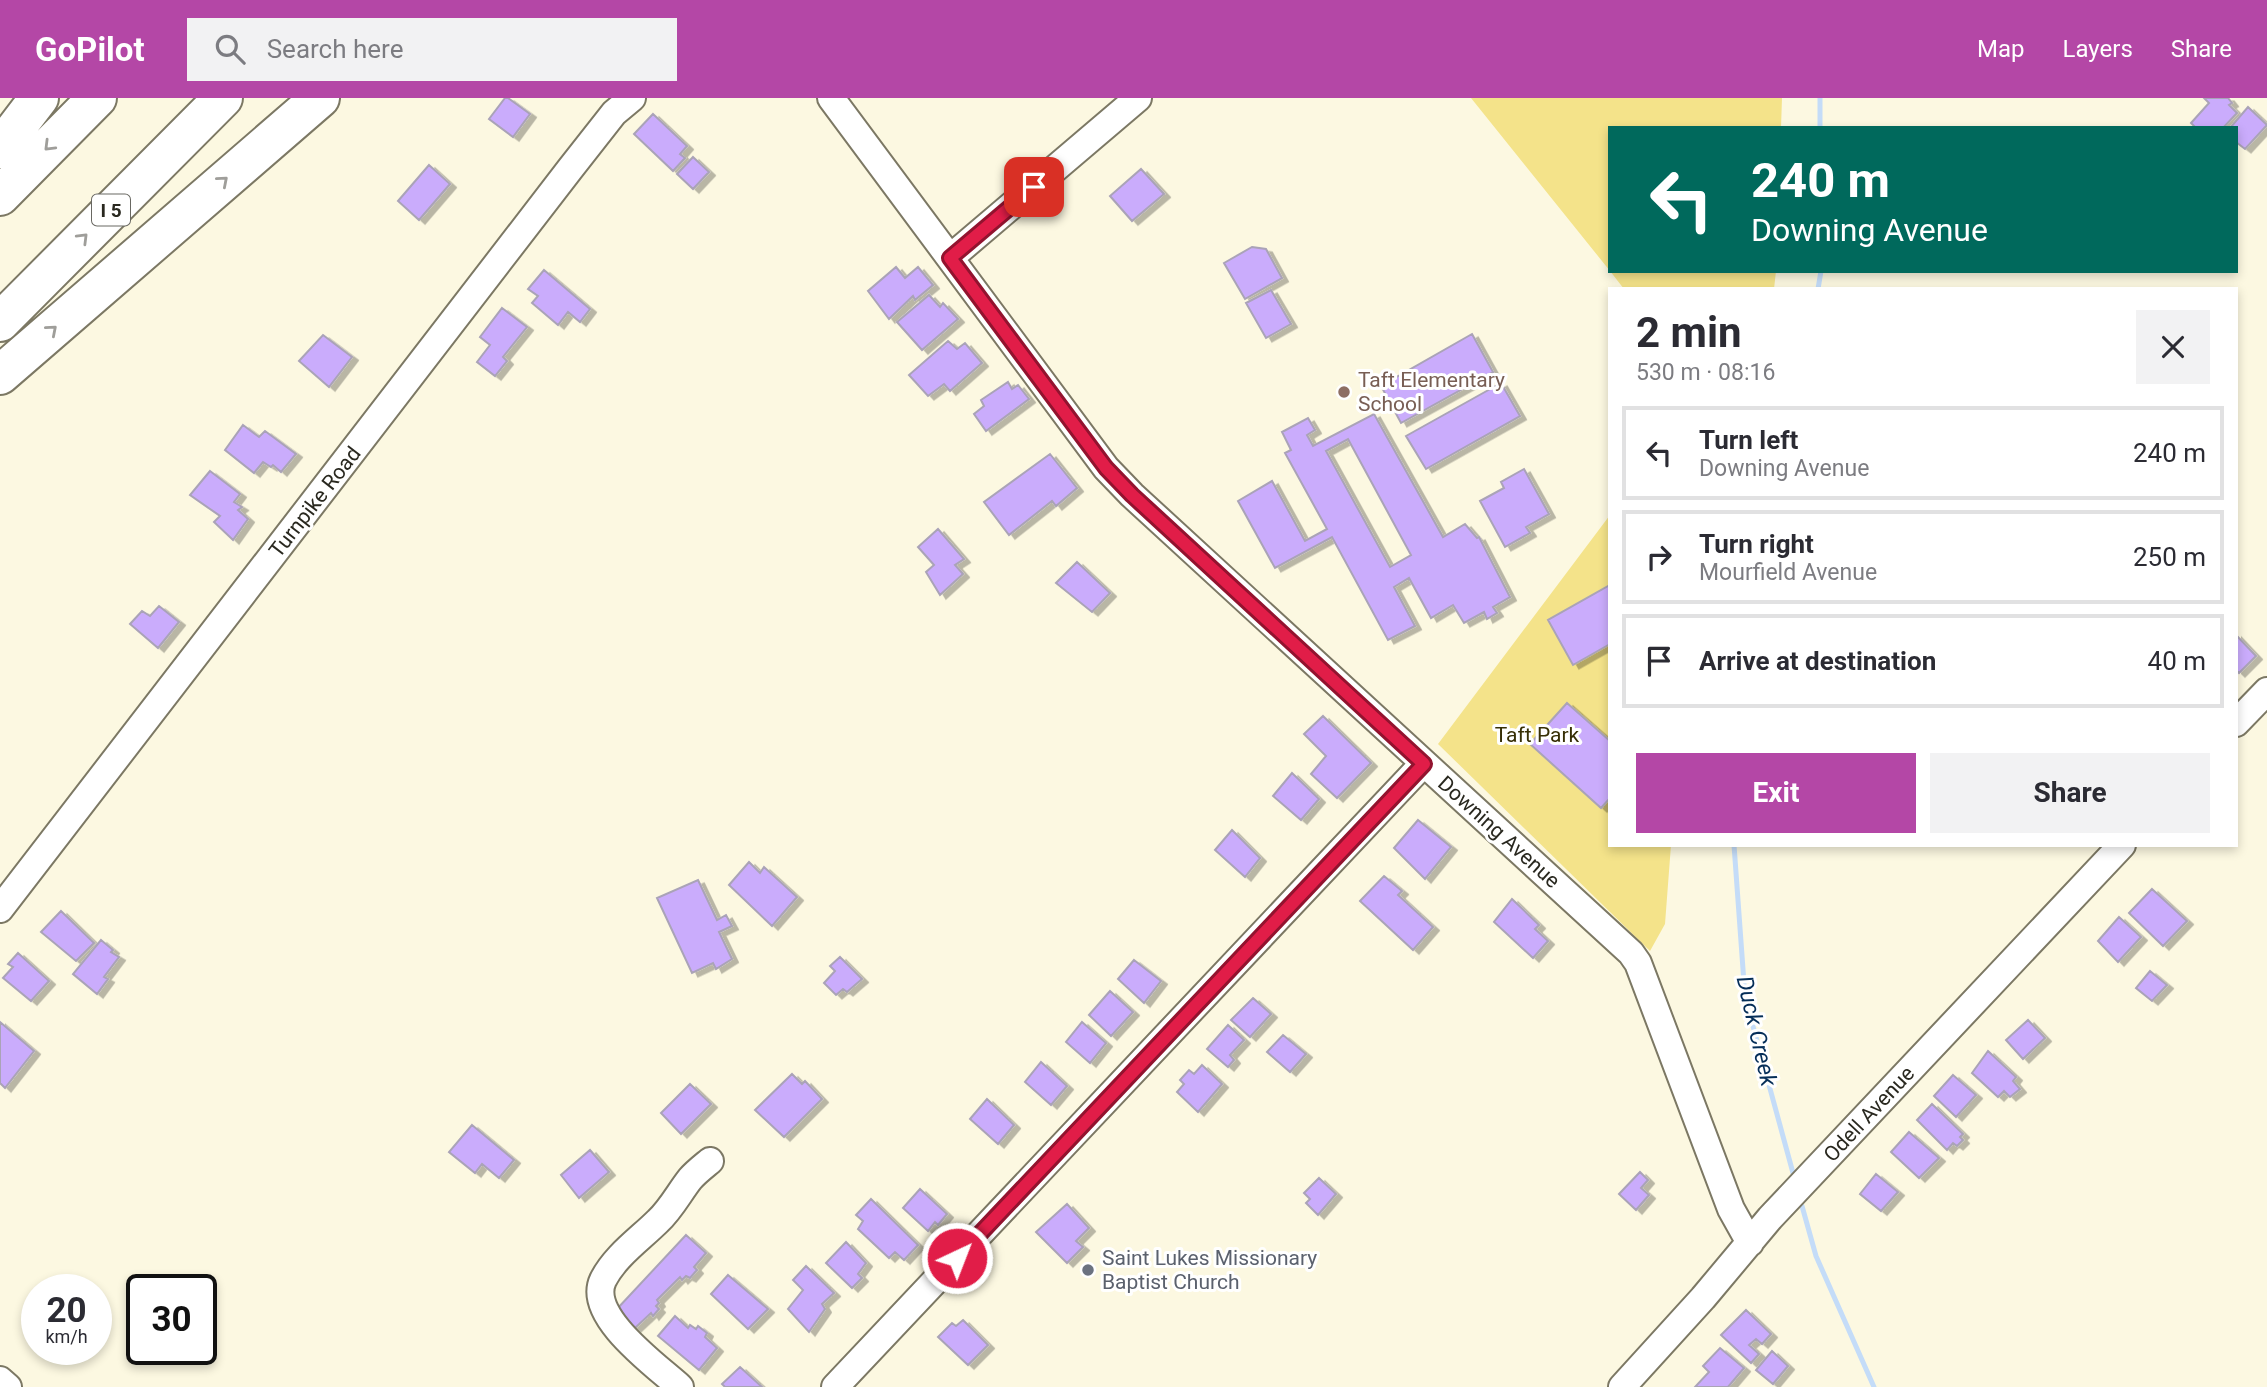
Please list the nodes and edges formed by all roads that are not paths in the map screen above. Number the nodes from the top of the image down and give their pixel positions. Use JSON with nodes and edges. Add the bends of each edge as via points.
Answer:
{"nodes":[{"id":1,"x":39,"y":98,"type":"edge"},
{"id":2,"x":97,"y":98,"type":"edge"},
{"id":3,"x":223,"y":98,"type":"edge"},
{"id":4,"x":320,"y":98,"type":"edge"},
{"id":5,"x":632,"y":98,"type":"edge"},
{"id":6,"x":831,"y":98,"type":"edge"},
{"id":7,"x":1138,"y":98,"type":"edge"},
{"id":8,"x":0,"y":149,"type":"edge"},
{"id":9,"x":0,"y":196,"type":"edge"},
{"id":10,"x":950,"y":258,"type":"junction"},
{"id":11,"x":0,"y":321,"type":"edge"},
{"id":12,"x":0,"y":375,"type":"edge"},
{"id":13,"x":2267,"y":691,"type":"edge"},
{"id":14,"x":2238,"y":721,"type":"edge"},
{"id":15,"x":1424,"y":764,"type":"junction"},
{"id":16,"x":2120,"y":847,"type":"edge"},
{"id":17,"x":0,"y":909,"type":"edge"},
{"id":18,"x":710,"y":1161,"type":"dead end"},
{"id":19,"x":1750,"y":1243,"type":"junction"},
{"id":20,"x":0,"y":1380,"type":"edge"},
{"id":21,"x":8,"y":1387,"type":"edge"},
{"id":22,"x":680,"y":1387,"type":"edge"},
{"id":23,"x":835,"y":1387,"type":"edge"},
{"id":24,"x":1622,"y":1387,"type":"edge"}],
"edges":[{"from":1,"to":8,"type":"highway"},
{"from":2,"to":9,"type":"highway","one_way":true},
{"from":11,"to":3,"type":"highway","number":"I 5","one_way":true},
{"from":12,"to":4,"type":"highway","one_way":true},
{"from":5,"to":17,"type":"street","name":"Turnpike Road","via":[[614,113],[570,169]]},
{"from":6,"to":10,"type":"street","name":"Downing Avenue"},
{"from":7,"to":10,"type":"street"},
{"from":10,"to":15,"type":"street","name":"Downing Avenue","via":[[1106,468]]},
{"from":13,"to":14,"type":"street"},
{"from":15,"to":19,"type":"street","name":"Downing Avenue","via":[[1638,963],[1731,1209]]},
{"from":15,"to":23,"type":"street"},
{"from":16,"to":19,"type":"street","name":"Odell Avenue"},
{"from":18,"to":22,"type":"street","via":[[667,1212],[618,1259],[600,1288],[610,1322]]},
{"from":19,"to":24,"type":"street","name":"Odell Avenue"},
{"from":20,"to":21,"type":"street"}]}
